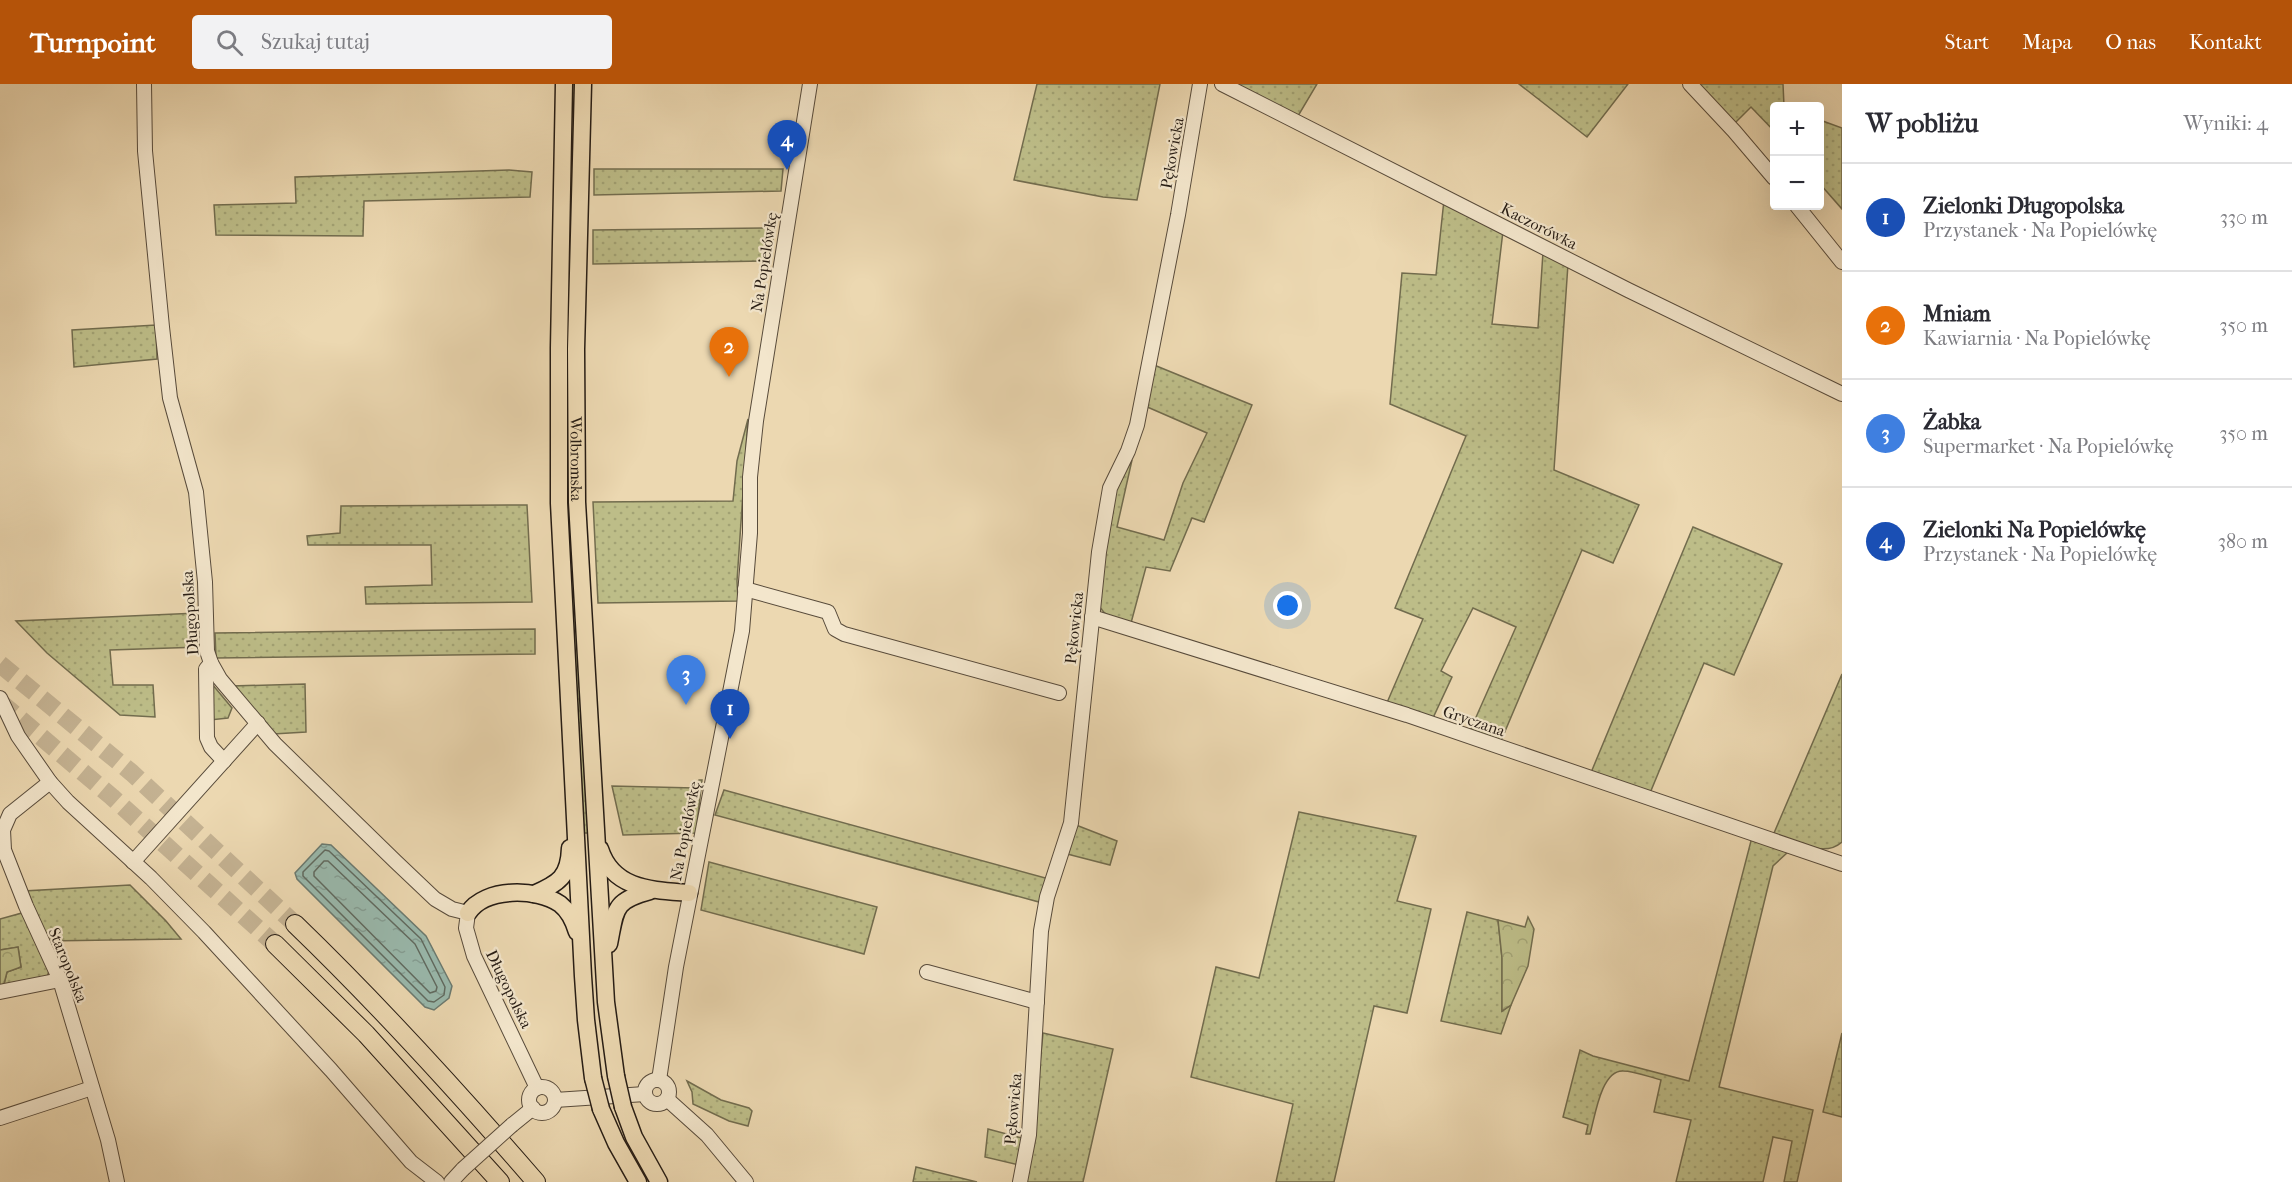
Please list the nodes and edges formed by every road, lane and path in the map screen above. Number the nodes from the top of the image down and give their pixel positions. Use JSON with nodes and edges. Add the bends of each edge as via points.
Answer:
{"nodes":[{"id":1,"x":144,"y":84,"type":"edge"},
{"id":2,"x":564,"y":84,"type":"edge"},
{"id":3,"x":583,"y":84,"type":"edge"},
{"id":4,"x":810,"y":84,"type":"edge"},
{"id":5,"x":1200,"y":84,"type":"edge"},
{"id":6,"x":1222,"y":84,"type":"edge"},
{"id":7,"x":1689,"y":84,"type":"edge"},
{"id":8,"x":1770,"y":173,"type":"edge"},
{"id":9,"x":1800,"y":210,"type":"edge"},
{"id":10,"x":1842,"y":262,"type":"edge"},
{"id":11,"x":1842,"y":394,"type":"edge"},
{"id":12,"x":745,"y":589,"type":"junction"},
{"id":13,"x":1092,"y":617,"type":"junction"},
{"id":14,"x":211,"y":663,"type":"junction"},
{"id":15,"x":1059,"y":693,"type":"dead end"},
{"id":16,"x":0,"y":698,"type":"edge"},
{"id":17,"x":258,"y":723,"type":"junction"},
{"id":18,"x":224,"y":761,"type":"junction"},
{"id":19,"x":50,"y":782,"type":"junction"},
{"id":20,"x":574,"y":806,"type":"junction"},
{"id":21,"x":596,"y":833,"type":"junction"},
{"id":22,"x":133,"y":862,"type":"junction"},
{"id":23,"x":1842,"y":864,"type":"edge"},
{"id":24,"x":651,"y":890,"type":"junction"},
{"id":25,"x":689,"y":893,"type":"junction"},
{"id":26,"x":534,"y":894,"type":"junction"},
{"id":27,"x":468,"y":913,"type":"junction"},
{"id":28,"x":296,"y":924,"type":"tunnel mouth"},
{"id":29,"x":275,"y":944,"type":"tunnel mouth"},
{"id":30,"x":582,"y":944,"type":"junction"},
{"id":31,"x":604,"y":967,"type":"junction"},
{"id":32,"x":927,"y":972,"type":"dead end"},
{"id":33,"x":60,"y":980,"type":"junction"},
{"id":34,"x":0,"y":992,"type":"edge"},
{"id":35,"x":1037,"y":1002,"type":"junction"},
{"id":36,"x":659,"y":1080,"type":"junction"},
{"id":37,"x":92,"y":1088,"type":"junction"},
{"id":38,"x":537,"y":1088,"type":"junction"},
{"id":39,"x":645,"y":1094,"type":"junction"},
{"id":40,"x":667,"y":1099,"type":"junction"},
{"id":41,"x":555,"y":1100,"type":"junction"},
{"id":42,"x":533,"y":1108,"type":"junction"},
{"id":43,"x":0,"y":1118,"type":"edge"},
{"id":44,"x":117,"y":1182,"type":"edge"},
{"id":45,"x":437,"y":1182,"type":"edge"},
{"id":46,"x":451,"y":1182,"type":"edge"},
{"id":47,"x":500,"y":1182,"type":"edge"},
{"id":48,"x":539,"y":1182,"type":"edge"},
{"id":49,"x":638,"y":1182,"type":"edge"},
{"id":50,"x":659,"y":1182,"type":"edge"},
{"id":51,"x":746,"y":1182,"type":"edge"},
{"id":52,"x":1020,"y":1182,"type":"edge"}],
"edges":[{"from":1,"to":14,"type":"street","name":"Długopolska","via":[[145,151],[170,398],[196,492]]},
{"from":2,"to":20,"type":"main road","name":"Wolbromska","via":[[559,471]]},
{"from":3,"to":21,"type":"main road","name":"Wolbromska","via":[[576,349],[577,502]]},
{"from":4,"to":12,"type":"street","name":"Na Popielówkę","via":[[756,420]]},
{"from":5,"to":13,"type":"street","name":"Pękowicka","via":[[1137,424],[1110,488]]},
{"from":6,"to":11,"type":"street","name":"Kaczorówka"},
{"from":7,"to":8,"type":"street"},
{"from":9,"to":10,"type":"street"},
{"from":12,"to":15,"type":"street","via":[[828,612],[835,629],[844,634]]},
{"from":12,"to":25,"type":"street","name":"Na Popielówkę","via":[[742,631]]},
{"from":13,"to":23,"type":"street","name":"Gryczana","via":[[1407,715]]},
{"from":13,"to":35,"type":"street","name":"Pękowicka","via":[[1071,823],[1047,897]]},
{"from":14,"to":17,"type":"street","name":"Długopolska"},
{"from":14,"to":18,"type":"street","via":[[206,669],[206,734],[211,747]]},
{"from":16,"to":19,"type":"street","via":[[18,736]]},
{"from":17,"to":18,"type":"street"},
{"from":17,"to":27,"type":"street","name":"Długopolska","via":[[435,899]]},
{"from":18,"to":22,"type":"street"},
{"from":19,"to":22,"type":"street"},
{"from":19,"to":33,"type":"street","name":"Staropolska","via":[[13,809],[2,837],[26,906]]},
{"from":20,"to":26,"type":"main road","via":[[565,872],[554,885]]},
{"from":20,"to":30,"type":"main road"},
{"from":21,"to":24,"type":"main road","via":[[608,866],[618,877]]},
{"from":21,"to":31,"type":"main road","name":"Wolbromska"},
{"from":22,"to":45,"type":"street","via":[[226,955],[411,1162]]},
{"from":24,"to":25,"type":"main road"},
{"from":24,"to":31,"type":"main road","via":[[630,896],[618,906]]},
{"from":25,"to":36,"type":"street","name":"Na Popielówkę"},
{"from":26,"to":27,"type":"main road","via":[[488,897]]},
{"from":26,"to":30,"type":"main road","via":[[567,910]]},
{"from":27,"to":38,"type":"street","name":"Długopolska","via":[[466,928],[474,956]]},
{"from":28,"to":48,"type":"highway","via":[[385,1014]]},
{"from":29,"to":47,"type":"highway","via":[[366,1034]]},
{"from":30,"to":49,"type":"main road","bridge":true,"via":[[593,1078],[616,1143]]},
{"from":31,"to":50,"type":"main road","name":"Wolbromska","bridge":true,"via":[[609,1030],[623,1107],[634,1137]]},
{"from":32,"to":35,"type":"street"},
{"from":33,"to":34,"type":"street"},
{"from":33,"to":37,"type":"street","name":"Staropolska"},
{"from":35,"to":52,"type":"street","name":"Pękowicka","via":[[1029,1135]]},
{"from":36,"to":39,"type":"street","via":[[648,1083]]},
{"from":36,"to":40,"type":"street","via":[[668,1088]]},
{"from":37,"to":43,"type":"street"},
{"from":37,"to":44,"type":"street","name":"Staropolska"},
{"from":38,"to":41,"type":"street","via":[[549,1089]]},
{"from":38,"to":42,"type":"street","via":[[530,1097]]},
{"from":39,"to":40,"type":"street","via":[[652,1103],[660,1104]]},
{"from":39,"to":41,"type":"street"},
{"from":40,"to":51,"type":"street","via":[[707,1135]]},
{"from":41,"to":42,"type":"street","via":[[547,1111]]},
{"from":42,"to":46,"type":"street","bridge":true}]}
